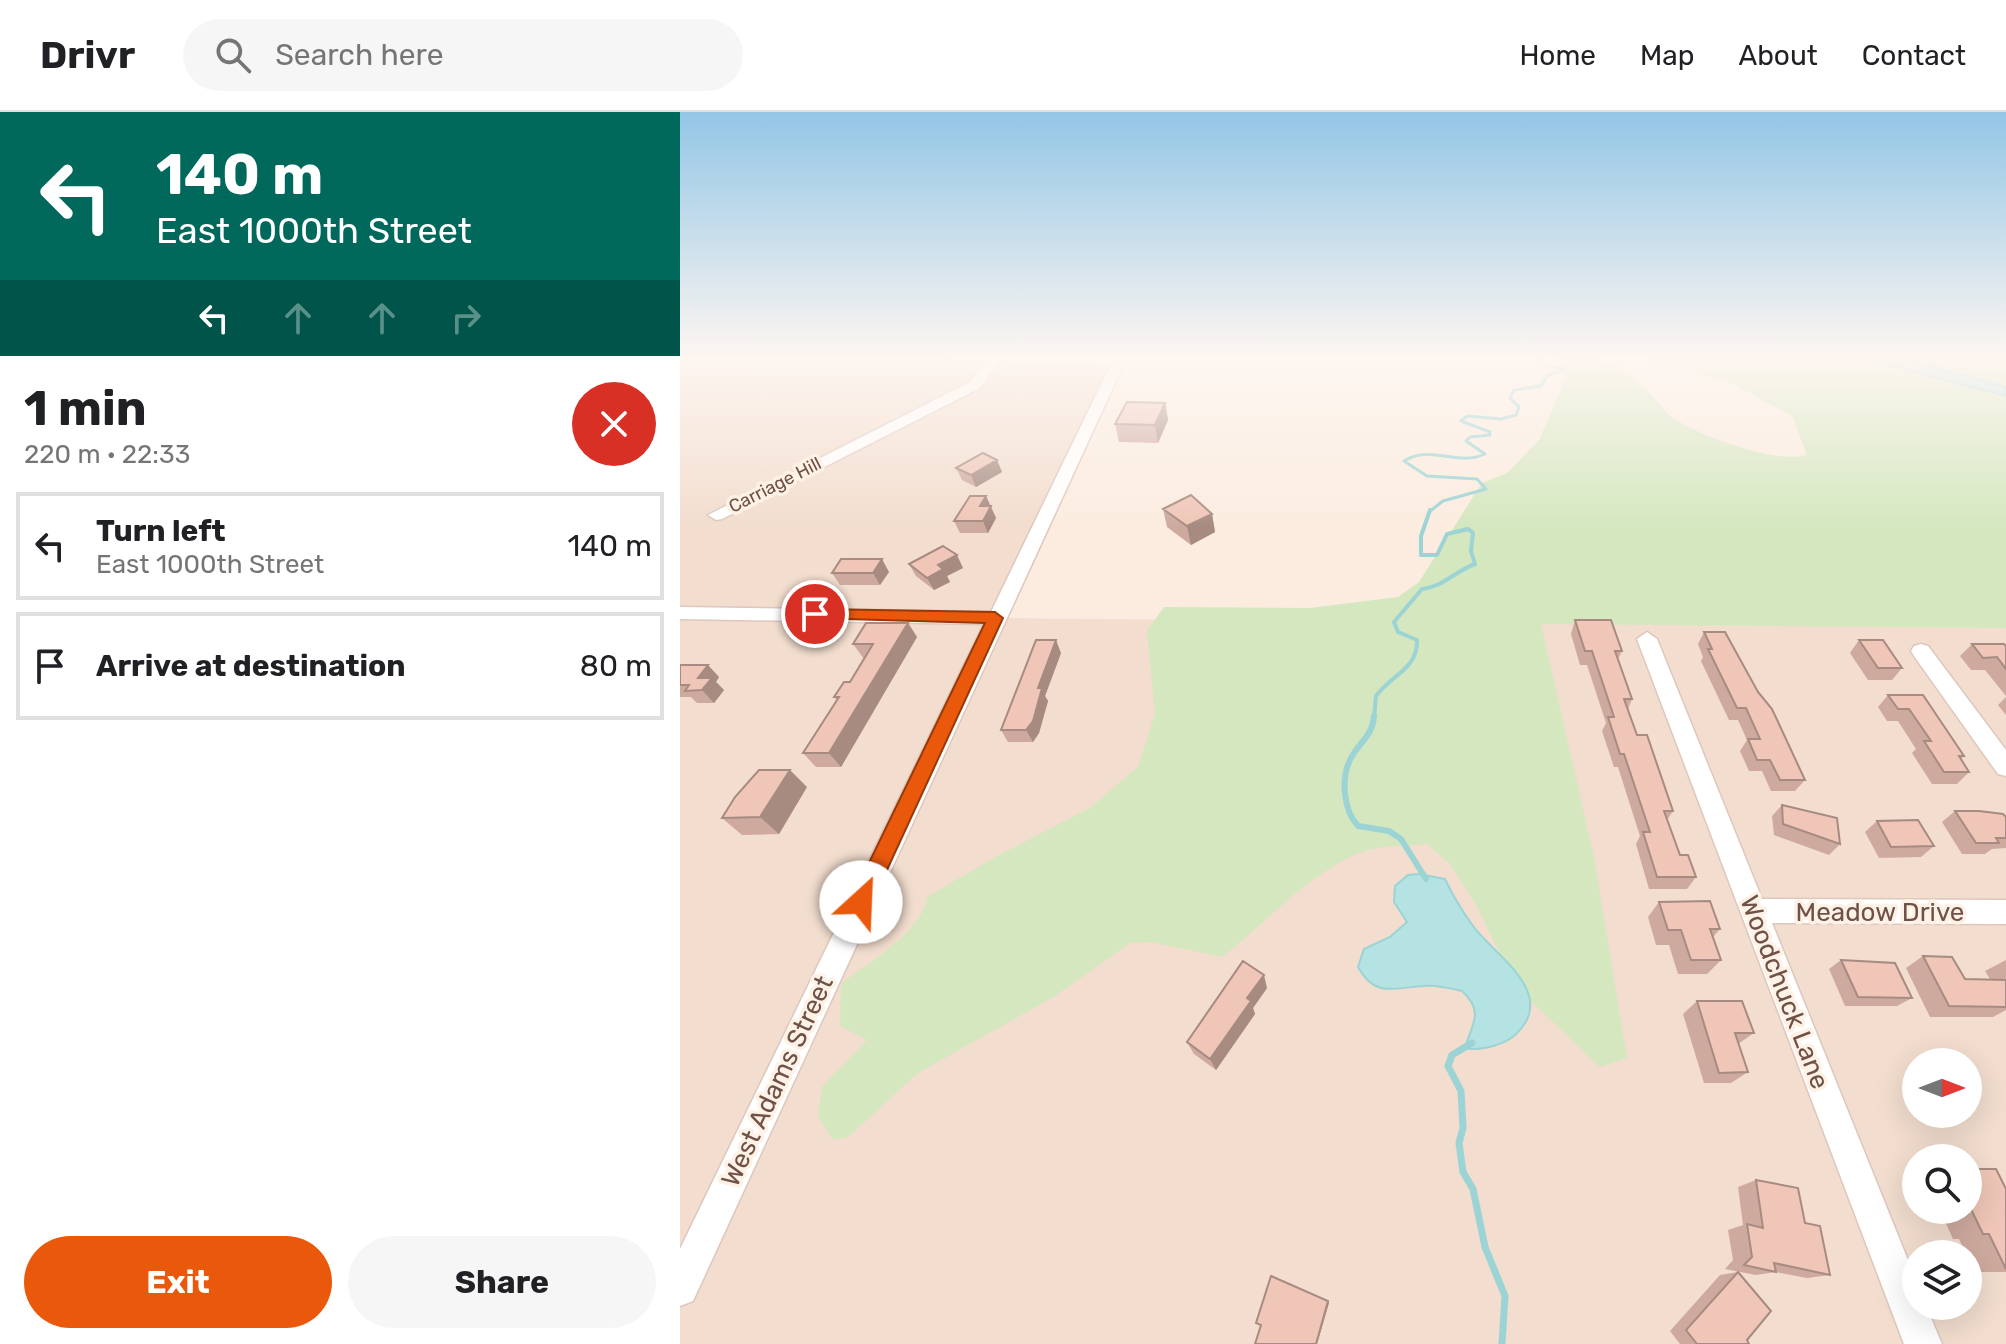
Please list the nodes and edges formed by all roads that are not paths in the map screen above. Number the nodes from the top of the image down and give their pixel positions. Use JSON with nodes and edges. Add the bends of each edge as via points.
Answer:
{"nodes":[{"id":1,"x":920,"y":412,"type":"edge"},
{"id":2,"x":1094,"y":412,"type":"edge"},
{"id":3,"x":716,"y":515,"type":"dead end"},
{"id":4,"x":680,"y":613,"type":"edge"},
{"id":5,"x":995,"y":618,"type":"junction"},
{"id":6,"x":1647,"y":639,"type":"dead end"},
{"id":7,"x":1921,"y":651,"type":"dead end"},
{"id":8,"x":2006,"y":767,"type":"edge"},
{"id":9,"x":1753,"y":911,"type":"junction"},
{"id":10,"x":2006,"y":912,"type":"edge"},
{"id":11,"x":680,"y":1288,"type":"edge"},
{"id":12,"x":1923,"y":1344,"type":"edge"}],
"edges":[{"from":1,"to":3,"type":"street","name":"Carriage Hill"},
{"from":2,"to":5,"type":"street","name":"West Adams Street"},
{"from":4,"to":5,"type":"street"},
{"from":5,"to":11,"type":"street","name":"West Adams Street"},
{"from":6,"to":9,"type":"street","name":"Woodchuck Lane"},
{"from":7,"to":8,"type":"street"},
{"from":9,"to":10,"type":"street","name":"Meadow Drive"},
{"from":9,"to":12,"type":"street","name":"Woodchuck Lane"}]}
